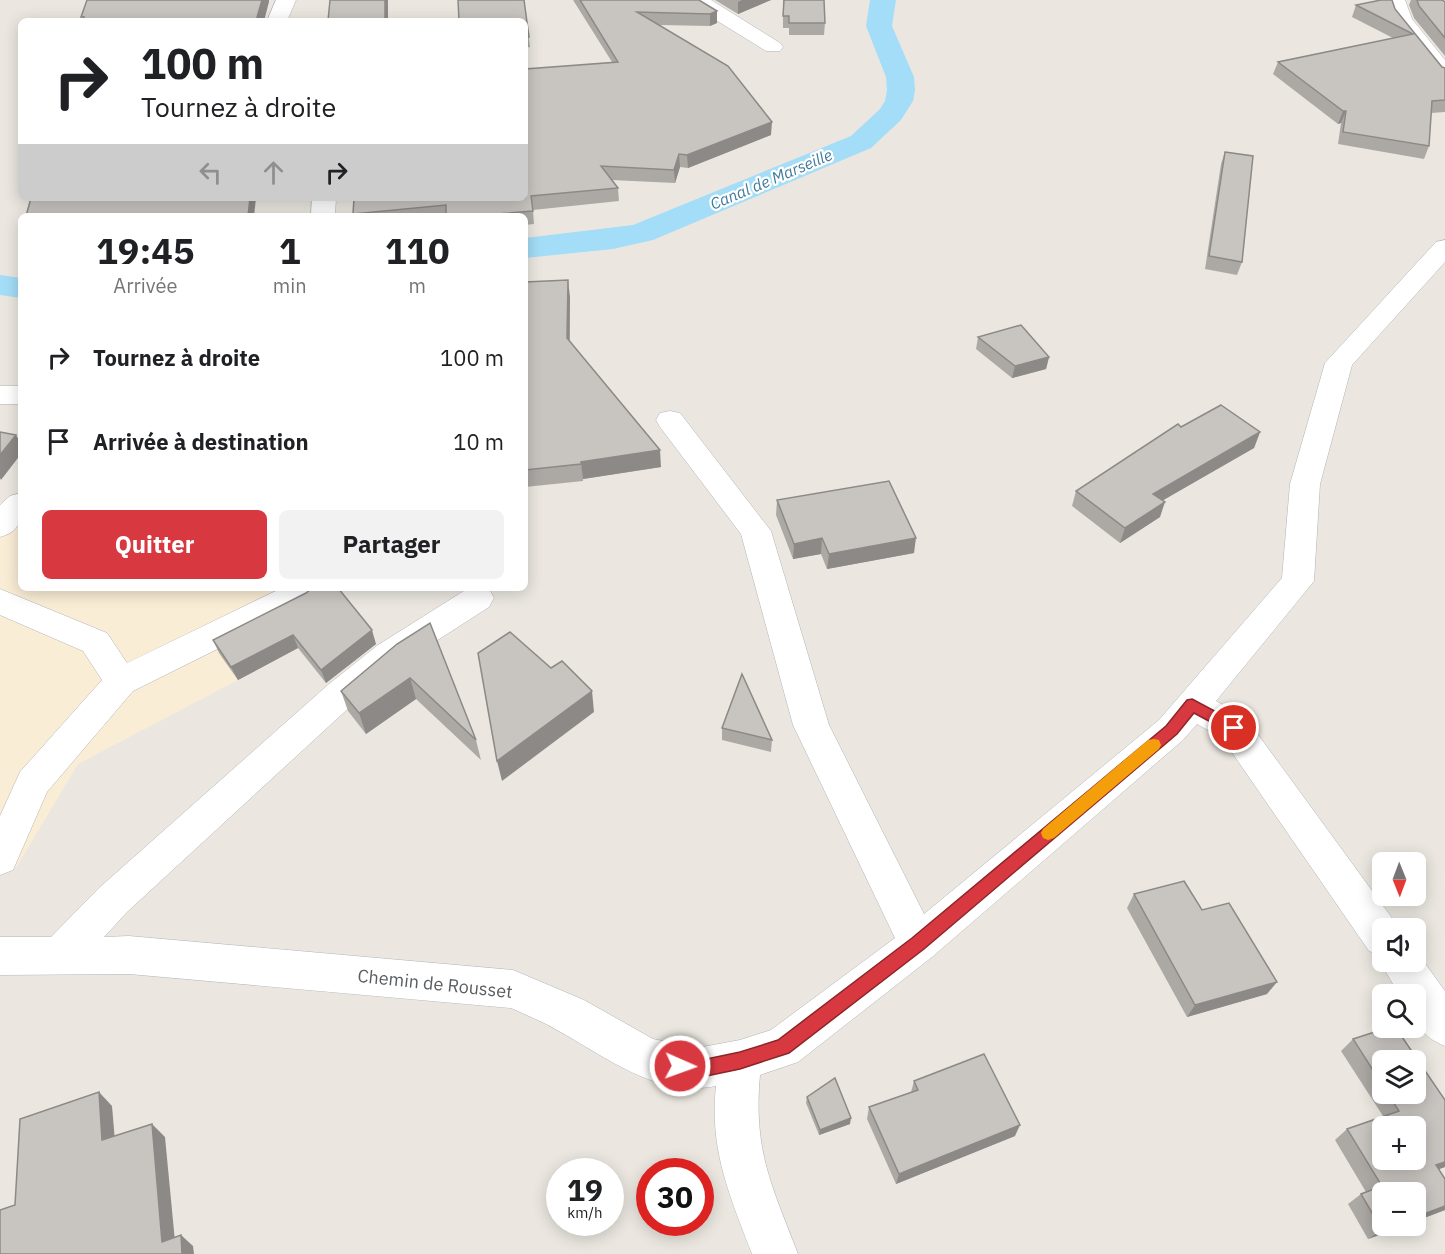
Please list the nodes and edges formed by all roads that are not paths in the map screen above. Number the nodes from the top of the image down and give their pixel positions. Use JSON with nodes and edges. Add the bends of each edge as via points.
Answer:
{"nodes":[{"id":1,"x":286,"y":0,"type":"edge"},
{"id":2,"x":697,"y":0,"type":"edge"},
{"id":3,"x":1396,"y":1,"type":"edge"},
{"id":4,"x":278,"y":18,"type":"edge"},
{"id":5,"x":1426,"y":21,"type":"edge"},
{"id":6,"x":773,"y":47,"type":"dead end"},
{"id":7,"x":1445,"y":74,"type":"edge"},
{"id":8,"x":1445,"y":247,"type":"edge"},
{"id":9,"x":0,"y":395,"type":"edge"},
{"id":10,"x":18,"y":395,"type":"edge"},
{"id":11,"x":670,"y":420,"type":"dead end"},
{"id":12,"x":18,"y":506,"type":"edge"},
{"id":13,"x":0,"y":526,"type":"edge"},
{"id":14,"x":305,"y":591,"type":"edge"},
{"id":15,"x":478,"y":598,"type":"dead end"},
{"id":16,"x":0,"y":601,"type":"edge"},
{"id":17,"x":120,"y":681,"type":"junction"},
{"id":18,"x":1192,"y":705,"type":"junction"},
{"id":19,"x":0,"y":858,"type":"edge"},
{"id":20,"x":1372,"y":922,"type":"edge"},
{"id":21,"x":918,"y":944,"type":"junction"},
{"id":22,"x":61,"y":954,"type":"junction"},
{"id":23,"x":0,"y":956,"type":"edge"},
{"id":24,"x":1407,"y":972,"type":"edge"},
{"id":25,"x":1445,"y":1026,"type":"edge"},
{"id":26,"x":740,"y":1061,"type":"junction"},
{"id":27,"x":774,"y":1254,"type":"edge"}],
"edges":[{"from":1,"to":4,"type":"street"},
{"from":2,"to":6,"type":"street"},
{"from":3,"to":5,"type":"street"},
{"from":3,"to":7,"type":"street","via":[[1402,20]]},
{"from":8,"to":18,"type":"street","name":"Chemin de Rousset","via":[[1339,363],[1305,484],[1298,581]]},
{"from":9,"to":10,"type":"street"},
{"from":11,"to":21,"type":"street","via":[[756,531],[811,725]]},
{"from":12,"to":13,"type":"street"},
{"from":14,"to":17,"type":"street"},
{"from":15,"to":22,"type":"street","via":[[390,654],[340,694],[113,900]]},
{"from":16,"to":17,"type":"street","via":[[95,642]]},
{"from":17,"to":19,"type":"street","via":[[33,783]]},
{"from":18,"to":20,"type":"street","via":[[1234,728]]},
{"from":18,"to":21,"type":"street","name":"Chemin de Rousset","via":[[1172,730]]},
{"from":21,"to":26,"type":"street","name":"Chemin de Rousset","via":[[783,1047]]},
{"from":22,"to":23,"type":"street","name":"Chemin de Rousset"},
{"from":22,"to":26,"type":"street","name":"Chemin de Rousset","via":[[129,955],[513,989],[568,1014],[647,1059],[697,1069]]},
{"from":24,"to":25,"type":"street"},
{"from":26,"to":27,"type":"street","via":[[736,1132],[745,1172]]}]}
